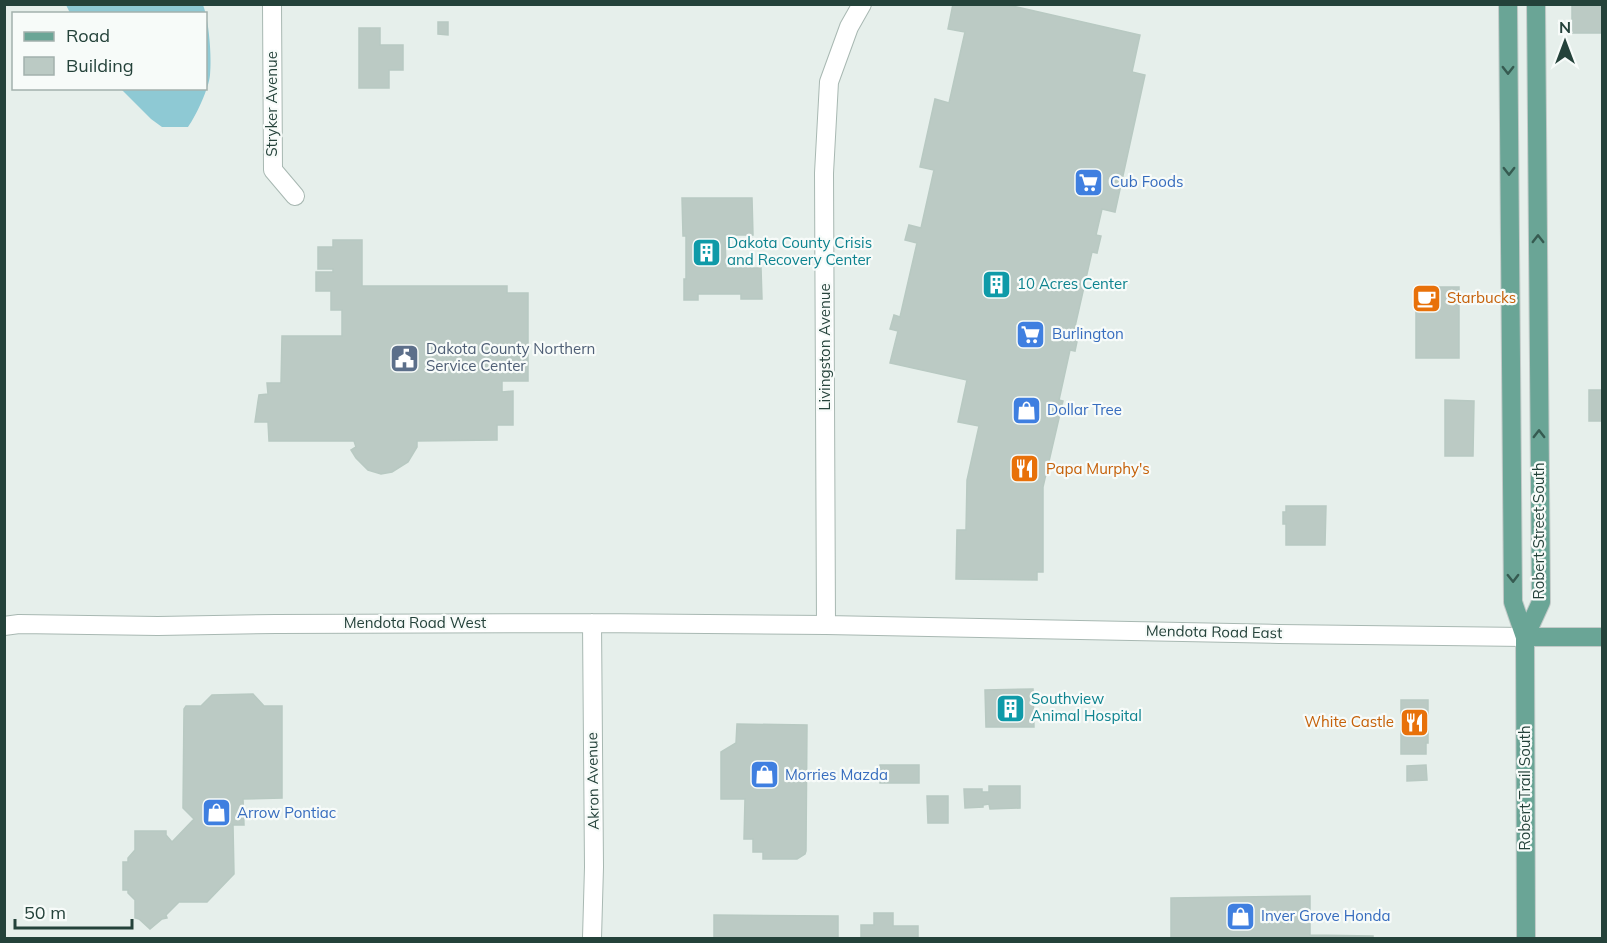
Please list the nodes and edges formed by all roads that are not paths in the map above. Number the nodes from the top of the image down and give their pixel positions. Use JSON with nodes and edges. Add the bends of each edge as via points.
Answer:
{"nodes":[{"id":1,"x":272,"y":4,"type":"edge"},
{"id":2,"x":862,"y":4,"type":"edge"},
{"id":3,"x":1508,"y":4,"type":"edge"},
{"id":4,"x":1536,"y":4,"type":"edge"},
{"id":5,"x":1508,"y":28,"type":"junction"},
{"id":6,"x":1536,"y":53,"type":"junction"},
{"id":7,"x":1509,"y":113,"type":"junction"},
{"id":8,"x":1537,"y":140,"type":"junction"},
{"id":9,"x":295,"y":196,"type":"dead end"},
{"id":10,"x":592,"y":623,"type":"junction"},
{"id":11,"x":826,"y":625,"type":"junction"},
{"id":12,"x":4,"y":626,"type":"edge"},
{"id":13,"x":1525,"y":637,"type":"junction"},
{"id":14,"x":1602,"y":637,"type":"edge"},
{"id":15,"x":592,"y":939,"type":"edge"},
{"id":16,"x":1526,"y":939,"type":"edge"}],
"edges":[{"from":1,"to":9,"type":"street","name":"Stryker Avenue","via":[[273,170]]},
{"from":2,"to":11,"type":"street","name":"Livingston Avenue","via":[[829,81],[824,173]]},
{"from":3,"to":5,"type":"main road","name":"Robert Street South"},
{"from":4,"to":6,"type":"main road","name":"Robert Street South"},
{"from":5,"to":6,"type":"main road","via":[[1525,48]]},
{"from":5,"to":7,"type":"main road","name":"Robert Street South","one_way":true},
{"from":6,"to":8,"type":"main road","name":"Robert Street South"},
{"from":7,"to":8,"type":"main road","via":[[1521,119]]},
{"from":7,"to":13,"type":"main road","name":"Robert Street South","one_way":true,"via":[[1513,602]]},
{"from":13,"to":8,"type":"main road","name":"Robert Street South","one_way":true,"via":[[1540,602]]},
{"from":10,"to":11,"type":"street","name":"Mendota Road West"},
{"from":10,"to":12,"type":"street","name":"Mendota Road West"},
{"from":10,"to":15,"type":"street","name":"Akron Avenue"},
{"from":11,"to":13,"type":"street","name":"Mendota Road East"},
{"from":13,"to":14,"type":"main road","name":"Mendota Road East"},
{"from":13,"to":16,"type":"main road","name":"Robert Trail South"}]}
